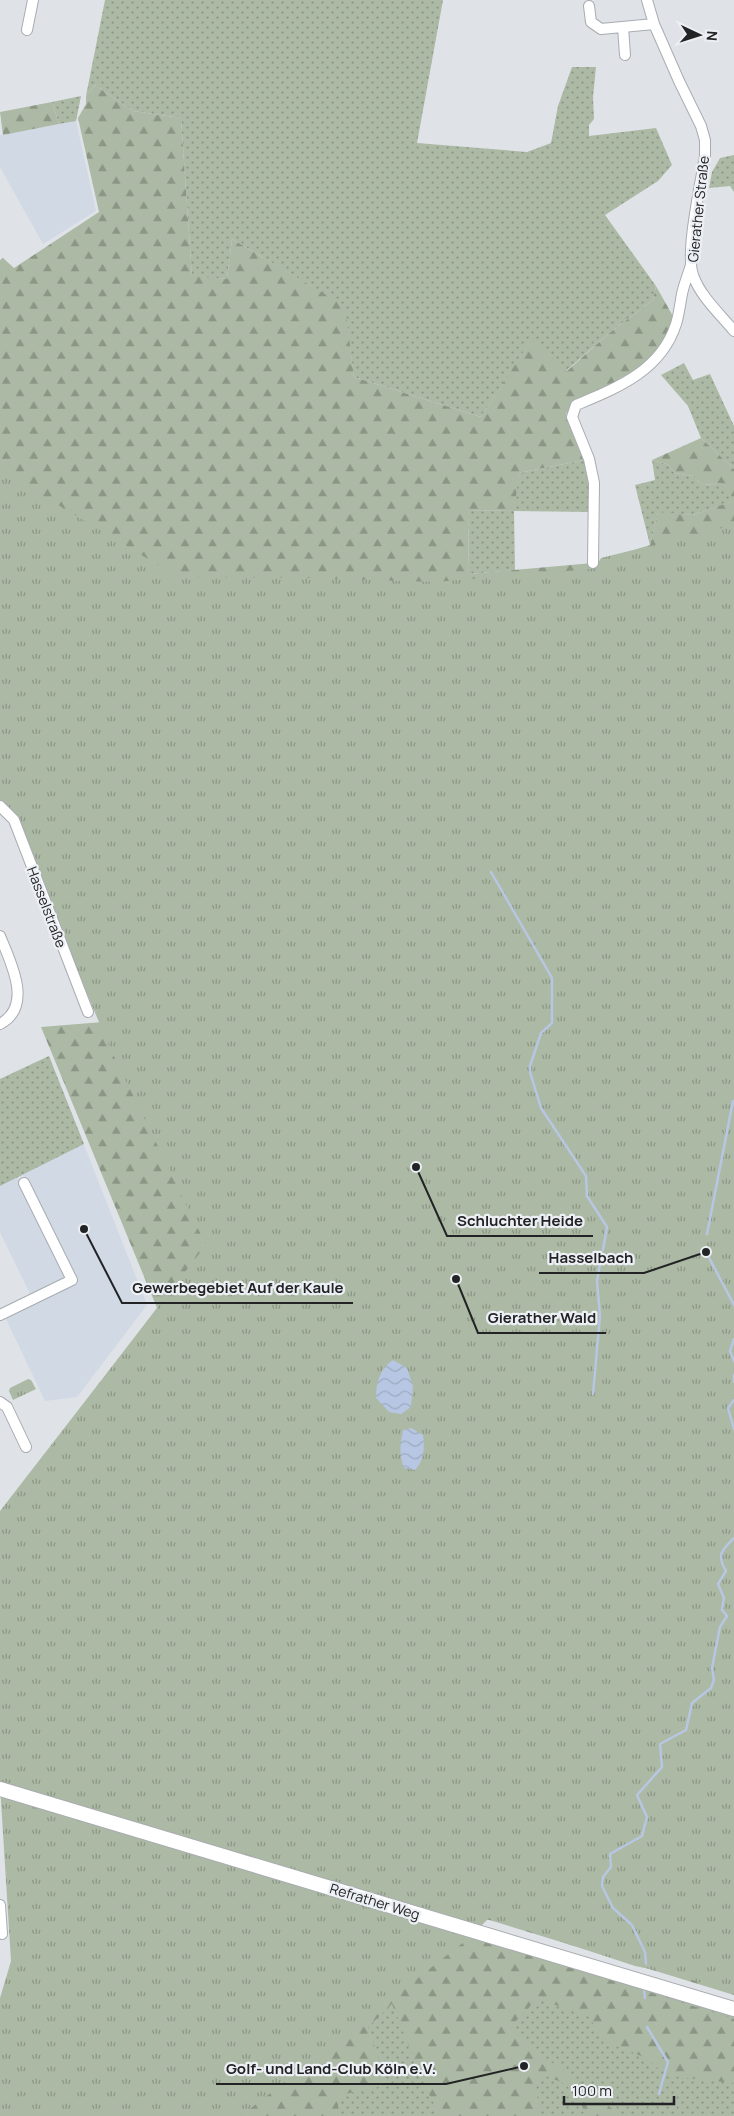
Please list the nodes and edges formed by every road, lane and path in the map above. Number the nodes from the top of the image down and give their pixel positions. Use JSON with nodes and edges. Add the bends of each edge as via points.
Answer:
{"nodes":[{"id":1,"x":33,"y":0,"type":"edge"},
{"id":2,"x":647,"y":0,"type":"edge"},
{"id":3,"x":589,"y":6,"type":"dead end"},
{"id":4,"x":654,"y":24,"type":"junction"},
{"id":5,"x":622,"y":27,"type":"junction"},
{"id":6,"x":27,"y":30,"type":"dead end"},
{"id":7,"x":625,"y":55,"type":"dead end"},
{"id":8,"x":691,"y":265,"type":"junction"},
{"id":9,"x":734,"y":331,"type":"edge"},
{"id":10,"x":593,"y":563,"type":"dead end"},
{"id":11,"x":0,"y":806,"type":"edge"},
{"id":12,"x":0,"y":936,"type":"edge"},
{"id":13,"x":88,"y":1012,"type":"dead end"},
{"id":14,"x":0,"y":1024,"type":"edge"},
{"id":15,"x":24,"y":1182,"type":"dead end"},
{"id":16,"x":0,"y":1314,"type":"edge"},
{"id":17,"x":0,"y":1402,"type":"edge"},
{"id":18,"x":26,"y":1447,"type":"dead end"},
{"id":19,"x":0,"y":1789,"type":"edge"},
{"id":20,"x":0,"y":1905,"type":"edge"},
{"id":21,"x":2,"y":1934,"type":"dead end"},
{"id":22,"x":734,"y":2009,"type":"edge"}],
"edges":[{"from":1,"to":6,"type":"street"},
{"from":2,"to":4,"type":"street","name":"Gierather Straße"},
{"from":3,"to":5,"type":"street","via":[[591,22],[601,29]]},
{"from":4,"to":5,"type":"street"},
{"from":4,"to":8,"type":"street","name":"Gierather Straße","via":[[705,140]]},
{"from":5,"to":7,"type":"street"},
{"from":8,"to":9,"type":"street","name":"Gierather Straße","via":[[699,287]]},
{"from":8,"to":10,"type":"street","via":[[666,349],[628,382],[576,405],[572,410],[594,483]]},
{"from":11,"to":13,"type":"street","name":"Hasselstraße","via":[[14,820]]},
{"from":12,"to":14,"type":"street","via":[[18,986],[15,1007],[6,1021]]},
{"from":15,"to":16,"type":"street","via":[[72,1280]]},
{"from":17,"to":18,"type":"street","via":[[8,1407]]},
{"from":19,"to":22,"type":"main road","name":"Refrather Weg"},
{"from":20,"to":21,"type":"street"}]}
